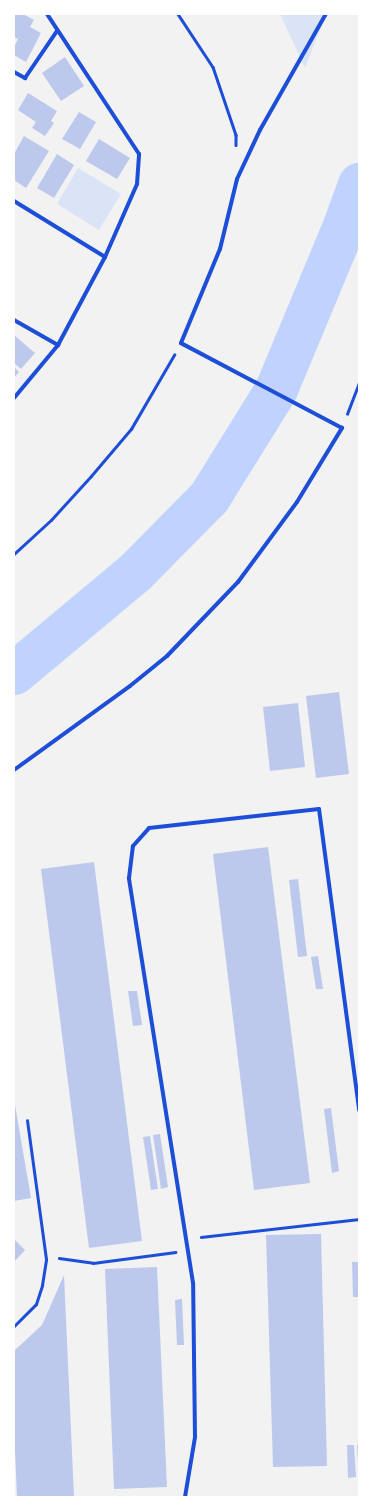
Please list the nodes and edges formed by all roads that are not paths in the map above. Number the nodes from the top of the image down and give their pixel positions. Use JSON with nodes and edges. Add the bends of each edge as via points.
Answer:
{"nodes":[{"id":1,"x":47,"y":14,"type":"edge"},
{"id":2,"x":326,"y":14,"type":"edge"},
{"id":3,"x":57,"y":31,"type":"junction"},
{"id":4,"x":14,"y":72,"type":"edge"},
{"id":5,"x":14,"y":201,"type":"edge"},
{"id":6,"x":105,"y":257,"type":"junction"},
{"id":7,"x":14,"y":320,"type":"edge"},
{"id":8,"x":58,"y":344,"type":"junction"},
{"id":9,"x":14,"y":398,"type":"edge"},
{"id":10,"x":14,"y":770,"type":"edge"},
{"id":11,"x":359,"y":1110,"type":"edge"},
{"id":12,"x":27,"y":1120,"type":"dead end"},
{"id":13,"x":14,"y":1326,"type":"edge"},
{"id":14,"x":184,"y":1497,"type":"edge"}],
"edges":[{"from":1,"to":3,"type":"street"},
{"from":2,"to":10,"type":"street","via":[[260,130],[237,179],[220,249],[181,342],[342,428],[297,502],[238,582],[166,656],[130,686]]},
{"from":3,"to":4,"type":"street","via":[[25,78]]},
{"from":3,"to":6,"type":"street","via":[[139,154],[137,184]]},
{"from":5,"to":6,"type":"street"},
{"from":6,"to":8,"type":"street"},
{"from":7,"to":8,"type":"street"},
{"from":8,"to":9,"type":"street"},
{"from":11,"to":14,"type":"street","via":[[319,809],[149,828],[133,846],[129,878],[193,1283],[195,1437]]},
{"from":12,"to":13,"type":"lane","via":[[46,1259],[36,1304]]}]}
